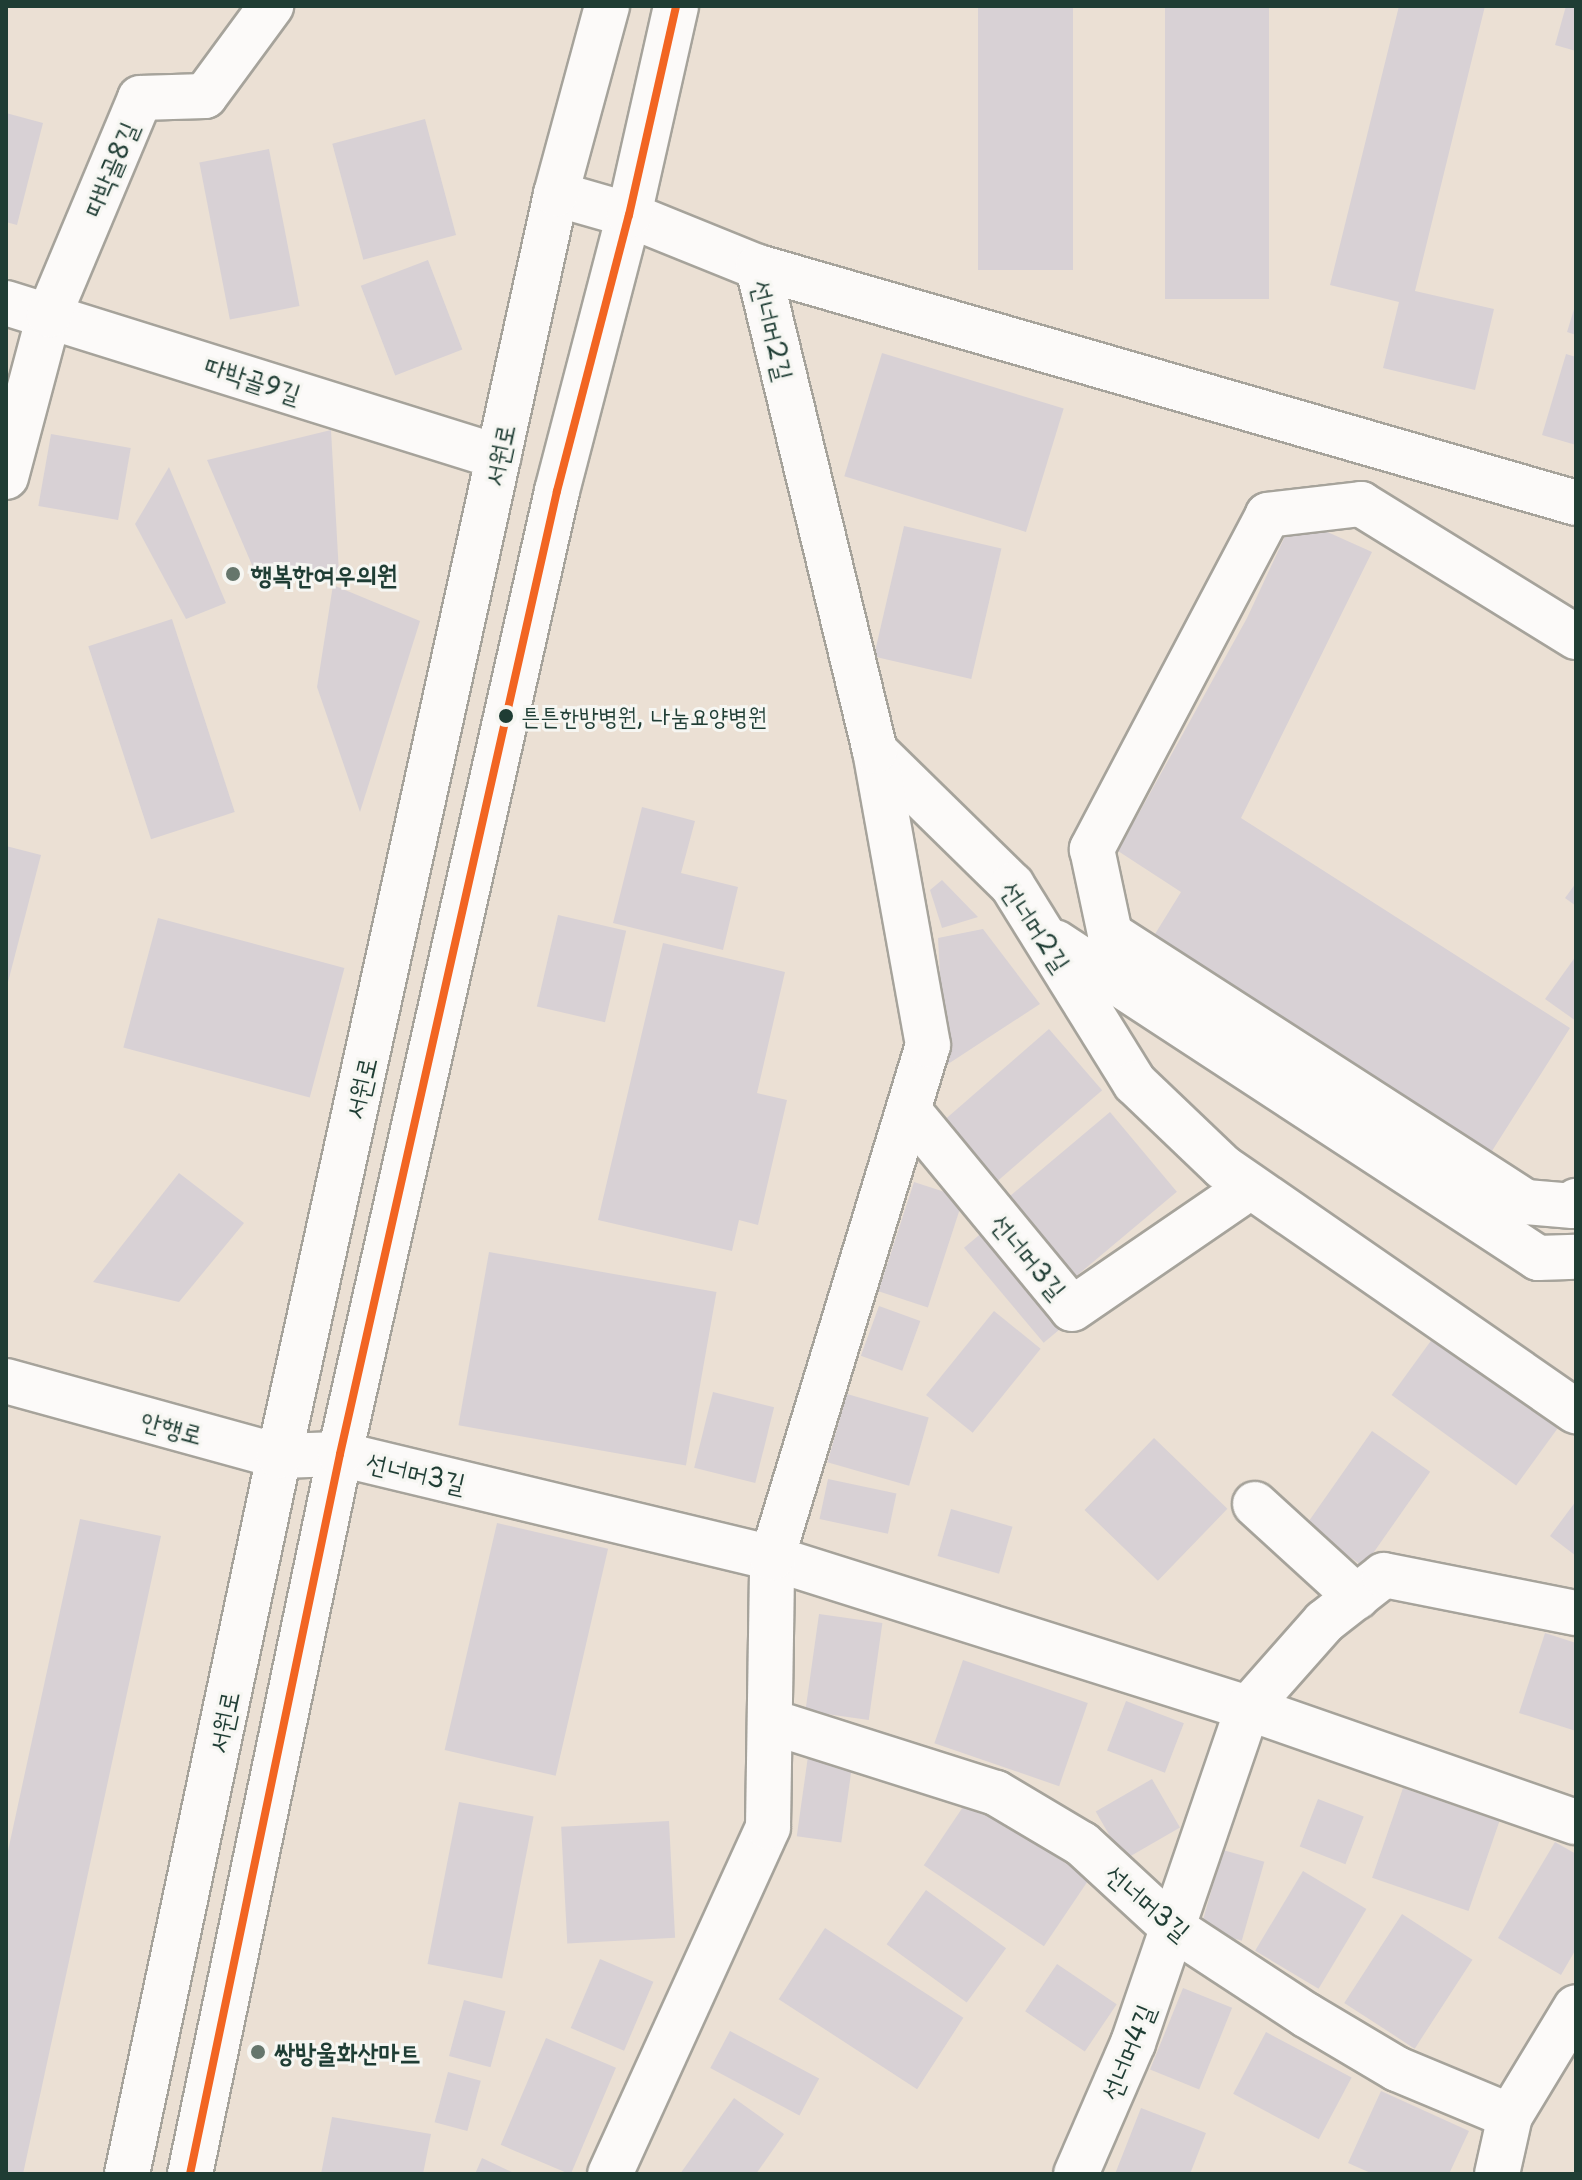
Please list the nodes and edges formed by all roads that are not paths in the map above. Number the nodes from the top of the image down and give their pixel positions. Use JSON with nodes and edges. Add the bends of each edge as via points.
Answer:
{"nodes":[{"id":1,"x":271,"y":6,"type":"edge"},
{"id":2,"x":607,"y":6,"type":"edge"},
{"id":3,"x":676,"y":6,"type":"edge"},
{"id":4,"x":556,"y":194,"type":"junction"},
{"id":5,"x":629,"y":215,"type":"junction"},
{"id":6,"x":758,"y":267,"type":"junction"},
{"id":7,"x":6,"y":303,"type":"edge"},
{"id":8,"x":49,"y":315,"type":"junction"},
{"id":9,"x":499,"y":457,"type":"junction"},
{"id":10,"x":6,"y":477,"type":"edge"},
{"id":11,"x":1576,"y":503,"type":"edge"},
{"id":12,"x":1576,"y":637,"type":"edge"},
{"id":13,"x":875,"y":751,"type":"junction"},
{"id":14,"x":1043,"y":934,"type":"junction"},
{"id":15,"x":909,"y":1111,"type":"junction"},
{"id":16,"x":1250,"y":1187,"type":"junction"},
{"id":17,"x":1576,"y":1201,"type":"edge"},
{"id":18,"x":1576,"y":1257,"type":"edge"},
{"id":19,"x":6,"y":1381,"type":"edge"},
{"id":20,"x":1576,"y":1411,"type":"edge"},
{"id":21,"x":340,"y":1454,"type":"junction"},
{"id":22,"x":279,"y":1456,"type":"junction"},
{"id":23,"x":1255,"y":1504,"type":"dead end"},
{"id":24,"x":772,"y":1558,"type":"junction"},
{"id":25,"x":1357,"y":1597,"type":"junction"},
{"id":26,"x":1576,"y":1613,"type":"edge"},
{"id":27,"x":1248,"y":1708,"type":"junction"},
{"id":28,"x":772,"y":1722,"type":"junction"},
{"id":29,"x":1576,"y":1822,"type":"edge"},
{"id":30,"x":1173,"y":1928,"type":"junction"},
{"id":31,"x":1576,"y":2007,"type":"edge"},
{"id":32,"x":1510,"y":2116,"type":"junction"},
{"id":33,"x":127,"y":2174,"type":"edge"},
{"id":34,"x":190,"y":2174,"type":"edge"},
{"id":35,"x":610,"y":2174,"type":"edge"},
{"id":36,"x":1076,"y":2174,"type":"edge"},
{"id":37,"x":1497,"y":2174,"type":"edge"}],
"edges":[{"from":1,"to":8,"type":"street","name":"따박골8길","via":[[205,96],[140,98]]},
{"from":2,"to":4,"type":"street","name":"서원로"},
{"from":3,"to":5,"type":"street"},
{"from":4,"to":5,"type":"street","name":"선너머2길"},
{"from":4,"to":9,"type":"street","name":"서원로"},
{"from":5,"to":6,"type":"street","name":"선너머2길"},
{"from":5,"to":21,"type":"street","via":[[553,507]]},
{"from":6,"to":11,"type":"street","name":"선너머2길"},
{"from":6,"to":13,"type":"street","name":"선너머2길"},
{"from":7,"to":8,"type":"street","name":"따박골9길"},
{"from":8,"to":9,"type":"street","name":"따박골9길"},
{"from":8,"to":10,"type":"street"},
{"from":9,"to":22,"type":"street","name":"서원로"},
{"from":12,"to":17,"type":"street","via":[[1361,504],[1268,515],[1092,849],[1110,934],[1526,1202],[1573,1206]]},
{"from":13,"to":14,"type":"street","name":"선너머2길","via":[[1012,885]]},
{"from":13,"to":15,"type":"street","via":[[928,1045]]},
{"from":14,"to":16,"type":"street","name":"선너머2길","via":[[1135,1083]]},
{"from":14,"to":18,"type":"street","via":[[1538,1258]]},
{"from":15,"to":16,"type":"street","name":"선너머3길","via":[[1072,1309]]},
{"from":15,"to":24,"type":"street"},
{"from":16,"to":20,"type":"street","name":"선너머2길"},
{"from":19,"to":22,"type":"street","name":"안행로"},
{"from":21,"to":22,"type":"street","name":"안행로"},
{"from":21,"to":24,"type":"street","name":"선너머3길"},
{"from":21,"to":34,"type":"street"},
{"from":22,"to":33,"type":"street","name":"서원로"},
{"from":23,"to":25,"type":"street"},
{"from":24,"to":27,"type":"street","name":"선너머3길"},
{"from":24,"to":28,"type":"street"},
{"from":25,"to":26,"type":"street","via":[[1384,1575]]},
{"from":25,"to":27,"type":"street","via":[[1324,1622]]},
{"from":27,"to":29,"type":"street","name":"선너머3길"},
{"from":27,"to":30,"type":"street","name":"선너머4길"},
{"from":28,"to":30,"type":"street","name":"선너머3길","via":[[996,1793],[1082,1844]]},
{"from":28,"to":35,"type":"street","via":[[768,1827]]},
{"from":30,"to":32,"type":"street","name":"선너머3길","via":[[1397,2069]]},
{"from":30,"to":36,"type":"street","name":"선너머4길","via":[[1133,2043]]},
{"from":31,"to":32,"type":"street"},
{"from":32,"to":37,"type":"street"}]}
